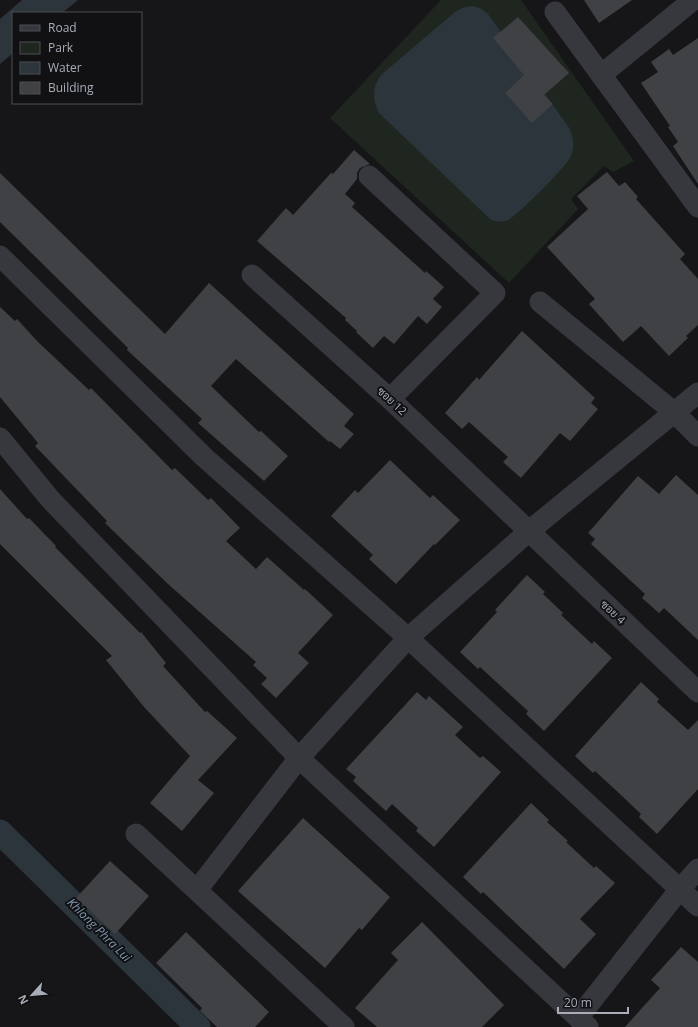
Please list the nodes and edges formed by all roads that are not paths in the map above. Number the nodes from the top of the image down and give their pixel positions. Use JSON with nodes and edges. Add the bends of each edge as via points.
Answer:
{"nodes":[{"id":1,"x":693,"y":0,"type":"edge"},
{"id":2,"x":555,"y":12,"type":"dead end"},
{"id":3,"x":601,"y":75,"type":"junction"},
{"id":4,"x":369,"y":176,"type":"dead end"},
{"id":5,"x":698,"y":206,"type":"edge"},
{"id":6,"x":0,"y":256,"type":"edge"},
{"id":7,"x":252,"y":274,"type":"dead end"},
{"id":8,"x":540,"y":302,"type":"dead end"},
{"id":9,"x":698,"y":393,"type":"edge"},
{"id":10,"x":390,"y":399,"type":"junction"},
{"id":11,"x":675,"y":414,"type":"junction"},
{"id":12,"x":698,"y":436,"type":"edge"},
{"id":13,"x":0,"y":438,"type":"edge"},
{"id":14,"x":528,"y":532,"type":"junction"},
{"id":15,"x":408,"y":638,"type":"junction"},
{"id":16,"x":698,"y":692,"type":"edge"},
{"id":17,"x":298,"y":758,"type":"junction"},
{"id":18,"x":136,"y":834,"type":"dead end"},
{"id":19,"x":698,"y":869,"type":"edge"},
{"id":20,"x":680,"y":889,"type":"junction"},
{"id":21,"x":197,"y":890,"type":"junction"},
{"id":22,"x":698,"y":906,"type":"edge"},
{"id":23,"x":583,"y":1023,"type":"edge"},
{"id":24,"x":344,"y":1027,"type":"edge"}],
"edges":[{"from":1,"to":3,"type":"street"},
{"from":2,"to":3,"type":"street"},
{"from":3,"to":5,"type":"street"},
{"from":4,"to":10,"type":"street","via":[[495,293]]},
{"from":6,"to":15,"type":"street","via":[[204,457]]},
{"from":7,"to":10,"type":"street","name":"ซอย 12"},
{"from":8,"to":11,"type":"street"},
{"from":9,"to":11,"type":"street"},
{"from":10,"to":14,"type":"street","name":"ซอย 12"},
{"from":11,"to":12,"type":"street"},
{"from":11,"to":14,"type":"street"},
{"from":13,"to":17,"type":"street","via":[[50,498]]},
{"from":14,"to":15,"type":"street"},
{"from":14,"to":16,"type":"street","name":"ซอย 4"},
{"from":15,"to":17,"type":"street"},
{"from":15,"to":20,"type":"street"},
{"from":17,"to":21,"type":"street"},
{"from":17,"to":23,"type":"street"},
{"from":18,"to":21,"type":"street"},
{"from":19,"to":20,"type":"street"},
{"from":20,"to":22,"type":"street"},
{"from":20,"to":23,"type":"street"},
{"from":21,"to":24,"type":"street"}]}
